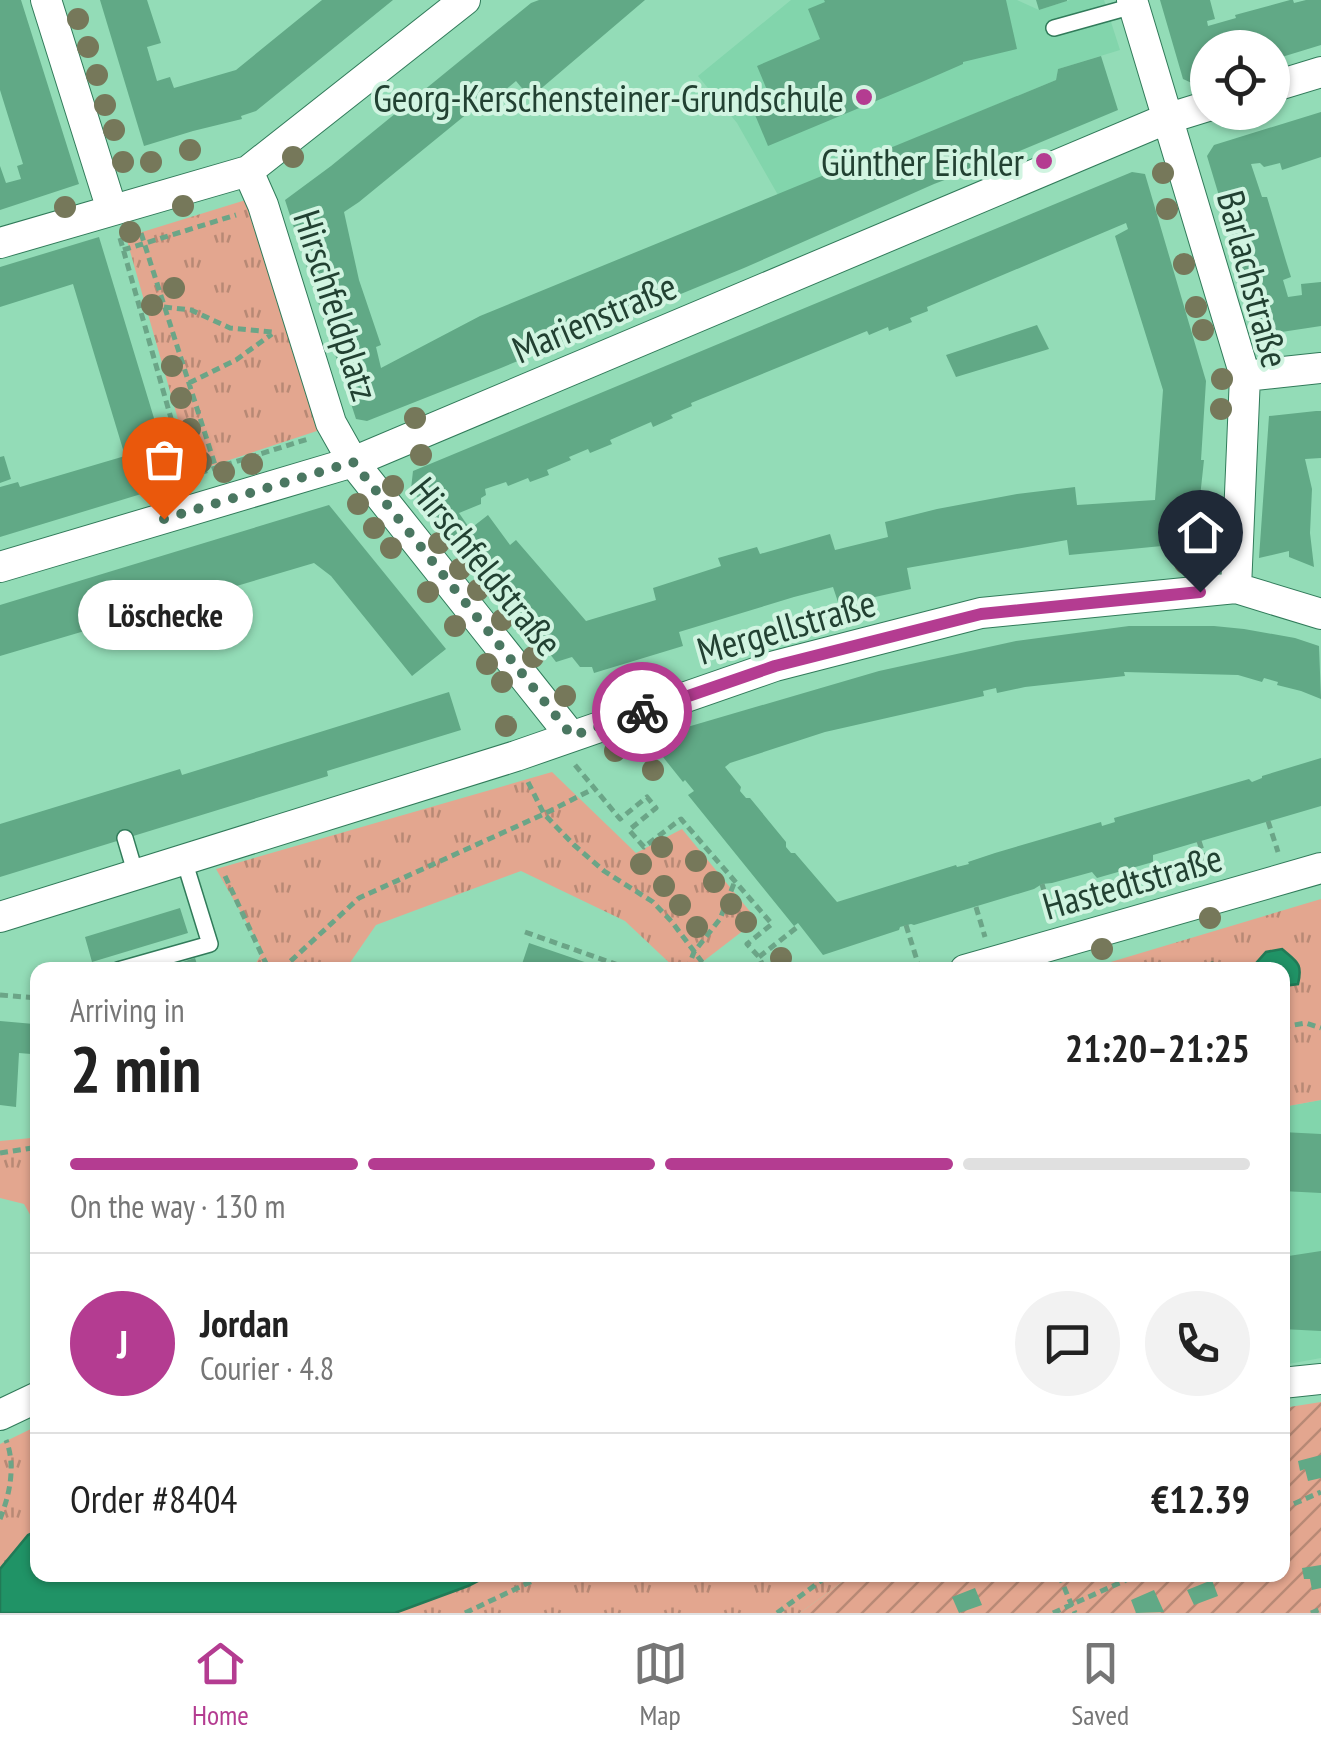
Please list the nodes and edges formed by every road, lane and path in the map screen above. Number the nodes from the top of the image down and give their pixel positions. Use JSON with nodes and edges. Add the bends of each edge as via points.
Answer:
{"nodes":[{"id":1,"x":46,"y":0,"type":"edge"},
{"id":2,"x":464,"y":0,"type":"edge"},
{"id":3,"x":1132,"y":3,"type":"edge"},
{"id":4,"x":1054,"y":28,"type":"dead end"},
{"id":5,"x":1321,"y":72,"type":"edge"},
{"id":6,"x":1290,"y":81,"type":"edge"},
{"id":7,"x":1190,"y":112,"type":"edge"},
{"id":8,"x":1166,"y":119,"type":"junction"},
{"id":9,"x":248,"y":171,"type":"junction"},
{"id":10,"x":122,"y":207,"type":"junction"},
{"id":11,"x":239,"y":214,"type":"dead end"},
{"id":12,"x":0,"y":243,"type":"edge"},
{"id":13,"x":144,"y":243,"type":"junction"},
{"id":14,"x":123,"y":250,"type":"junction"},
{"id":15,"x":164,"y":306,"type":"junction"},
{"id":16,"x":1321,"y":368,"type":"edge"},
{"id":17,"x":1245,"y":376,"type":"junction"},
{"id":18,"x":189,"y":383,"type":"junction"},
{"id":19,"x":353,"y":462,"type":"junction"},
{"id":20,"x":216,"y":468,"type":"dead end"},
{"id":21,"x":196,"y":509,"type":"junction"},
{"id":22,"x":0,"y":567,"type":"edge"},
{"id":23,"x":1236,"y":588,"type":"junction"},
{"id":24,"x":1321,"y":614,"type":"edge"},
{"id":25,"x":572,"y":736,"type":"junction"},
{"id":26,"x":592,"y":789,"type":"junction"},
{"id":27,"x":544,"y":814,"type":"junction"},
{"id":28,"x":125,"y":838,"type":"dead end"},
{"id":29,"x":184,"y":860,"type":"junction"},
{"id":30,"x":1321,"y":868,"type":"edge"},
{"id":31,"x":224,"y":872,"type":"dead end"},
{"id":32,"x":136,"y":875,"type":"junction"},
{"id":33,"x":735,"y":882,"type":"junction"},
{"id":34,"x":0,"y":917,"type":"edge"},
{"id":35,"x":906,"y":925,"type":"dead end"},
{"id":36,"x":800,"y":926,"type":"dead end"},
{"id":37,"x":525,"y":932,"type":"dead end"},
{"id":38,"x":694,"y":952,"type":"junction"},
{"id":39,"x":758,"y":957,"type":"junction"},
{"id":40,"x":146,"y":962,"type":"edge"},
{"id":41,"x":265,"y":962,"type":"edge"},
{"id":42,"x":290,"y":962,"type":"edge"},
{"id":43,"x":609,"y":962,"type":"edge"},
{"id":44,"x":691,"y":962,"type":"edge"},
{"id":45,"x":704,"y":962,"type":"edge"},
{"id":46,"x":761,"y":962,"type":"edge"},
{"id":47,"x":918,"y":962,"type":"edge"},
{"id":48,"x":993,"y":962,"type":"edge"},
{"id":49,"x":0,"y":995,"type":"edge"},
{"id":50,"x":30,"y":997,"type":"edge"},
{"id":51,"x":1290,"y":1026,"type":"edge"},
{"id":52,"x":1321,"y":1028,"type":"edge"},
{"id":53,"x":30,"y":1149,"type":"edge"},
{"id":54,"x":0,"y":1153,"type":"edge"},
{"id":55,"x":1321,"y":1378,"type":"edge"},
{"id":56,"x":1290,"y":1383,"type":"edge"},
{"id":57,"x":30,"y":1400,"type":"edge"},
{"id":58,"x":0,"y":1415,"type":"edge"},
{"id":59,"x":10,"y":1450,"type":"dead end"},
{"id":60,"x":1321,"y":1492,"type":"edge"},
{"id":61,"x":1290,"y":1506,"type":"edge"},
{"id":62,"x":0,"y":1519,"type":"edge"},
{"id":63,"x":529,"y":1582,"type":"edge"},
{"id":64,"x":819,"y":1582,"type":"edge"},
{"id":65,"x":1062,"y":1582,"type":"edge"},
{"id":66,"x":1121,"y":1582,"type":"edge"},
{"id":67,"x":1071,"y":1604,"type":"junction"},
{"id":68,"x":1321,"y":1608,"type":"edge"},
{"id":69,"x":465,"y":1613,"type":"edge"},
{"id":70,"x":777,"y":1613,"type":"edge"},
{"id":71,"x":1053,"y":1613,"type":"edge"},
{"id":72,"x":1075,"y":1613,"type":"edge"},
{"id":73,"x":1311,"y":1613,"type":"edge"}],
"edges":[{"from":1,"to":10,"type":"street"},
{"from":2,"to":9,"type":"street"},
{"from":3,"to":4,"type":"lane"},
{"from":3,"to":8,"type":"street","name":"Barlachstraße"},
{"from":5,"to":6,"type":"street"},
{"from":7,"to":8,"type":"street","name":"Marienstraße"},
{"from":8,"to":17,"type":"street","name":"Barlachstraße"},
{"from":8,"to":19,"type":"street","name":"Marienstraße"},
{"from":9,"to":10,"type":"street"},
{"from":9,"to":19,"type":"street","name":"Hirschfeldplatz","via":[[331,423]]},
{"from":10,"to":12,"type":"street"},
{"from":10,"to":13,"type":"path"},
{"from":10,"to":14,"type":"path"},
{"from":11,"to":13,"type":"path"},
{"from":13,"to":14,"type":"path"},
{"from":13,"to":15,"type":"path"},
{"from":14,"to":21,"type":"path"},
{"from":15,"to":18,"type":"path"},
{"from":15,"to":18,"type":"path","via":[[230,328],[276,332]]},
{"from":16,"to":17,"type":"street"},
{"from":17,"to":23,"type":"street","name":"Barlachstraße"},
{"from":18,"to":20,"type":"path"},
{"from":19,"to":21,"type":"street","name":"Marienstraße"},
{"from":19,"to":25,"type":"street","name":"Hirschfeldstraße"},
{"from":21,"to":22,"type":"street","name":"Marienstraße"},
{"from":23,"to":24,"type":"street","name":"Mergellstraße"},
{"from":23,"to":25,"type":"street","name":"Mergellstraße","via":[[981,614],[775,666]]},
{"from":25,"to":26,"type":"path","via":[[566,754]]},
{"from":25,"to":29,"type":"street","name":"Mergellstraße"},
{"from":26,"to":27,"type":"path"},
{"from":26,"to":33,"type":"path","via":[[620,820],[646,797],[656,808],[629,830],[644,847],[681,820]]},
{"from":27,"to":38,"type":"path","via":[[574,846],[653,902]]},
{"from":27,"to":42,"type":"path","via":[[359,898]]},
{"from":28,"to":32,"type":"lane"},
{"from":29,"to":32,"type":"street","name":"Mergellstraße"},
{"from":29,"to":40,"type":"lane","via":[[210,944]]},
{"from":30,"to":48,"type":"street","name":"Hastedtstraße"},
{"from":31,"to":41,"type":"path"},
{"from":32,"to":34,"type":"street","name":"Mergellstraße"},
{"from":33,"to":38,"type":"path","via":[[714,929]]},
{"from":33,"to":39,"type":"path","via":[[772,924],[747,944]]},
{"from":35,"to":47,"type":"path"},
{"from":36,"to":39,"type":"path"},
{"from":37,"to":43,"type":"path"},
{"from":38,"to":44,"type":"path"},
{"from":38,"to":45,"type":"path"},
{"from":39,"to":46,"type":"path"},
{"from":49,"to":50,"type":"path"},
{"from":51,"to":52,"type":"path"},
{"from":53,"to":54,"type":"path"},
{"from":55,"to":56,"type":"street"},
{"from":57,"to":58,"type":"street"},
{"from":59,"to":62,"type":"path"},
{"from":60,"to":61,"type":"path"},
{"from":63,"to":69,"type":"path"},
{"from":64,"to":70,"type":"path"},
{"from":65,"to":67,"type":"path"},
{"from":66,"to":67,"type":"path"},
{"from":67,"to":71,"type":"path"},
{"from":67,"to":72,"type":"path"},
{"from":68,"to":73,"type":"path"}]}
